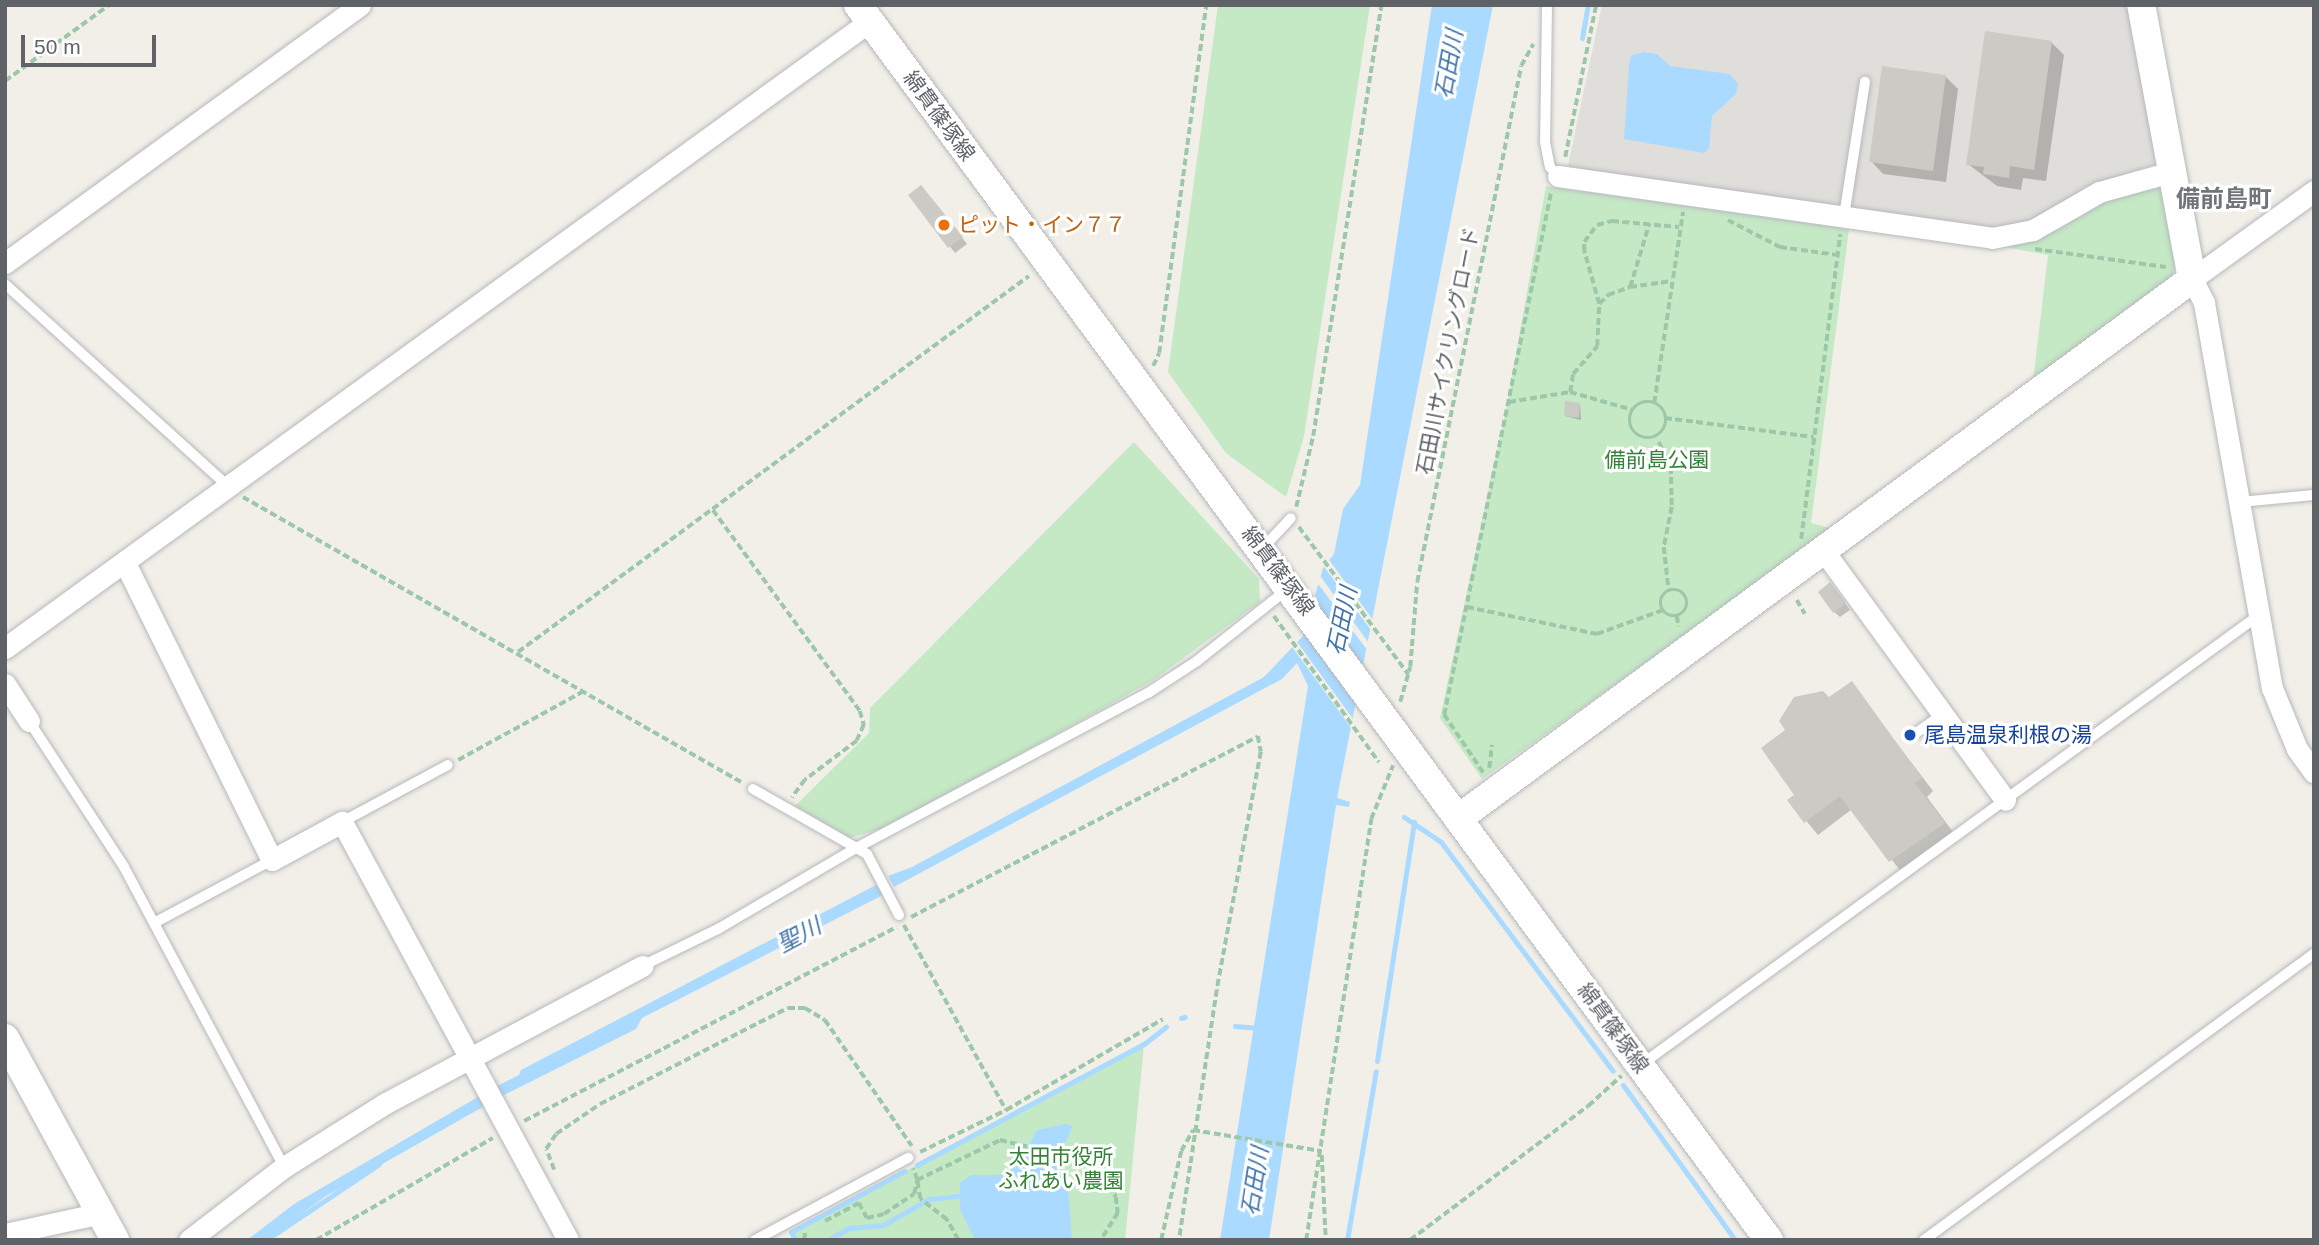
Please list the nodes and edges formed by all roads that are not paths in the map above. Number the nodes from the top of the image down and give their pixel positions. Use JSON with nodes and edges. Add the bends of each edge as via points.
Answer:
{"nodes":[{"id":1,"x":360,"y":5,"type":"edge"},
{"id":2,"x":1547,"y":5,"type":"edge"},
{"id":3,"x":2141,"y":5,"type":"edge"},
{"id":4,"x":864,"y":13,"type":"edge"},
{"id":5,"x":1865,"y":82,"type":"dead end"},
{"id":6,"x":2171,"y":172,"type":"junction"},
{"id":7,"x":1556,"y":181,"type":"joint"},
{"id":8,"x":2314,"y":191,"type":"edge"},
{"id":9,"x":1842,"y":222,"type":"junction"},
{"id":10,"x":5,"y":263,"type":"edge"},
{"id":11,"x":2183,"y":274,"type":"junction"},
{"id":12,"x":5,"y":284,"type":"edge"},
{"id":13,"x":228,"y":486,"type":"junction"},
{"id":14,"x":2314,"y":495,"type":"edge"},
{"id":15,"x":2240,"y":502,"type":"junction"},
{"id":16,"x":1295,"y":522,"type":"road end"},
{"id":17,"x":1262,"y":549,"type":"junction"},
{"id":18,"x":1810,"y":549,"type":"junction"},
{"id":19,"x":125,"y":563,"type":"junction"},
{"id":20,"x":1293,"y":592,"type":"junction"},
{"id":21,"x":2259,"y":615,"type":"junction"},
{"id":22,"x":5,"y":648,"type":"edge"},
{"id":23,"x":5,"y":684,"type":"edge"},
{"id":24,"x":1942,"y":715,"type":"junction"},
{"id":25,"x":30,"y":721,"type":"joint"},
{"id":26,"x":1916,"y":733,"type":"dead end"},
{"id":27,"x":448,"y":765,"type":"road end"},
{"id":28,"x":2314,"y":772,"type":"edge"},
{"id":29,"x":753,"y":789,"type":"road end"},
{"id":30,"x":2005,"y":800,"type":"junction"},
{"id":31,"x":1459,"y":818,"type":"junction"},
{"id":32,"x":342,"y":822,"type":"junction"},
{"id":33,"x":862,"y":851,"type":"junction"},
{"id":34,"x":272,"y":860,"type":"junction"},
{"id":35,"x":901,"y":919,"type":"road end"},
{"id":36,"x":154,"y":923,"type":"junction"},
{"id":37,"x":2314,"y":953,"type":"edge"},
{"id":38,"x":642,"y":966,"type":"joint"},
{"id":39,"x":5,"y":1038,"type":"edge"},
{"id":40,"x":471,"y":1062,"type":"junction"},
{"id":41,"x":1641,"y":1065,"type":"junction"},
{"id":42,"x":908,"y":1158,"type":"road end"},
{"id":43,"x":284,"y":1167,"type":"junction"},
{"id":44,"x":101,"y":1213,"type":"junction"},
{"id":45,"x":5,"y":1234,"type":"edge"},
{"id":46,"x":115,"y":1240,"type":"edge"},
{"id":47,"x":189,"y":1240,"type":"edge"},
{"id":48,"x":568,"y":1240,"type":"edge"},
{"id":49,"x":755,"y":1240,"type":"edge"},
{"id":50,"x":1769,"y":1240,"type":"edge"},
{"id":51,"x":1924,"y":1240,"type":"edge"}],
"edges":[{"from":1,"to":10,"type":"street"},
{"from":2,"to":7,"type":"lane","via":[[1545,142]]},
{"from":3,"to":6,"type":"main road"},
{"from":4,"to":13,"type":"street"},
{"from":4,"to":17,"type":"main road","name":"綿貫篠塚線"},
{"from":5,"to":9,"type":"lane"},
{"from":6,"to":9,"type":"street","via":[[2108,188],[2055,221],[2012,236],[1992,238]]},
{"from":6,"to":11,"type":"main road"},
{"from":7,"to":9,"type":"street"},
{"from":8,"to":11,"type":"street"},
{"from":11,"to":15,"type":"street","via":[[2204,303]]},
{"from":11,"to":18,"type":"main road"},
{"from":12,"to":13,"type":"lane"},
{"from":13,"to":19,"type":"street"},
{"from":14,"to":15,"type":"lane"},
{"from":15,"to":21,"type":"street"},
{"from":16,"to":17,"type":"lane"},
{"from":17,"to":20,"type":"main road","name":"綿貫篠塚線"},
{"from":18,"to":24,"type":"street"},
{"from":18,"to":31,"type":"main road"},
{"from":19,"to":22,"type":"street"},
{"from":19,"to":34,"type":"street"},
{"from":20,"to":31,"type":"main road","name":"綿貫篠塚線","via":[[1390,710]]},
{"from":20,"to":33,"type":"lane","via":[[1148,693]]},
{"from":21,"to":28,"type":"street","via":[[2281,716]]},
{"from":21,"to":30,"type":"lane"},
{"from":23,"to":25,"type":"street"},
{"from":24,"to":26,"type":"lane"},
{"from":24,"to":30,"type":"street"},
{"from":25,"to":36,"type":"lane","via":[[124,867]]},
{"from":27,"to":32,"type":"lane"},
{"from":29,"to":33,"type":"lane"},
{"from":30,"to":41,"type":"lane"},
{"from":31,"to":41,"type":"main road","name":"綿貫篠塚線"},
{"from":32,"to":34,"type":"street"},
{"from":32,"to":40,"type":"street"},
{"from":33,"to":35,"type":"lane"},
{"from":33,"to":38,"type":"lane"},
{"from":34,"to":36,"type":"lane"},
{"from":36,"to":43,"type":"lane"},
{"from":37,"to":51,"type":"lane"},
{"from":38,"to":40,"type":"street"},
{"from":39,"to":44,"type":"main road"},
{"from":40,"to":43,"type":"street"},
{"from":40,"to":48,"type":"street"},
{"from":41,"to":50,"type":"main road","name":"綿貫篠塚線"},
{"from":42,"to":49,"type":"lane"},
{"from":43,"to":47,"type":"street"},
{"from":44,"to":45,"type":"street"},
{"from":44,"to":46,"type":"main road"}]}
